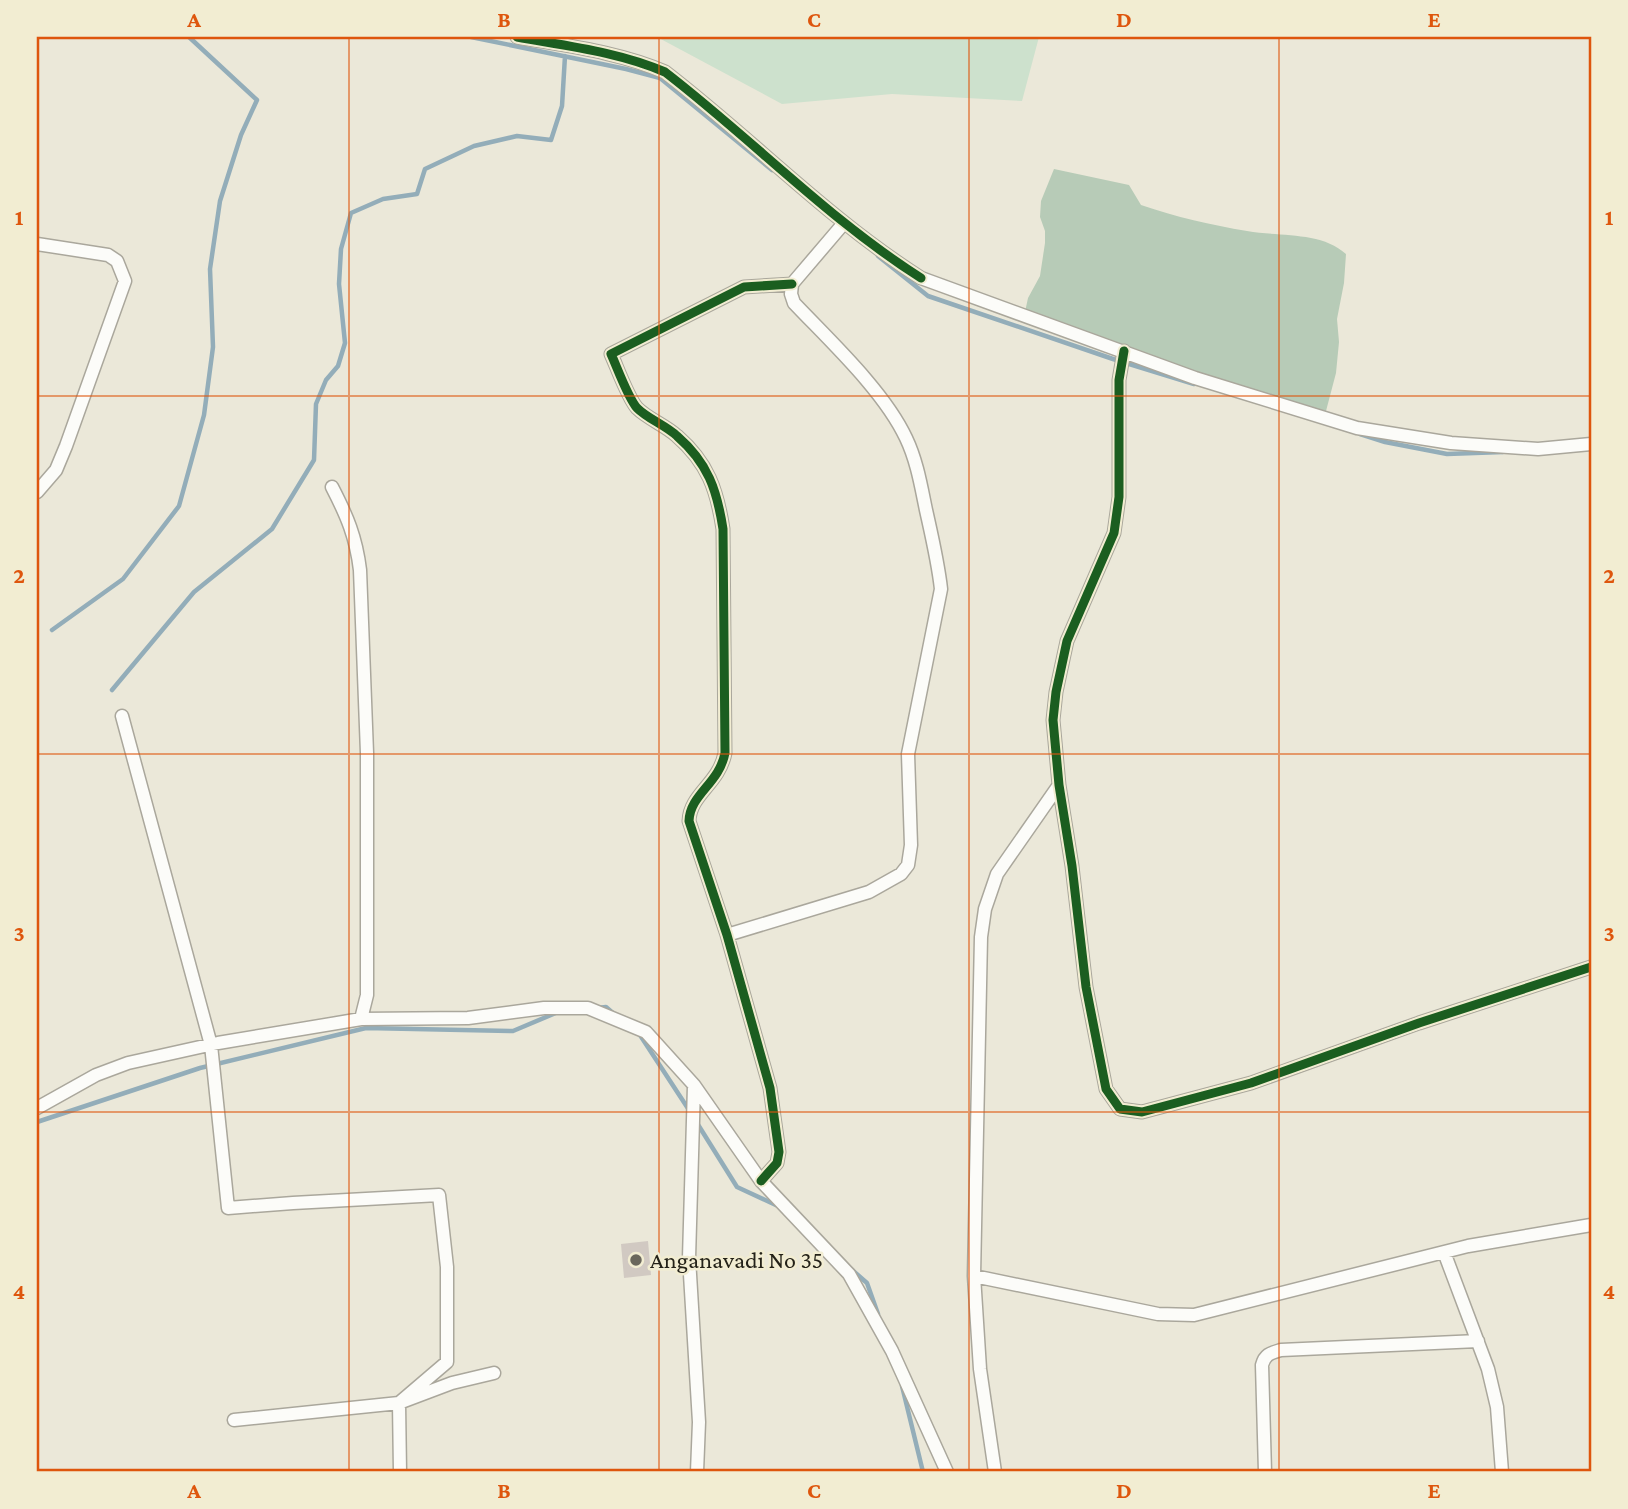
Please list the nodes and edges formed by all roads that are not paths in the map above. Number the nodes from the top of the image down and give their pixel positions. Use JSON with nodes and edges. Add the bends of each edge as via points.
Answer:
{"nodes":[{"id":1,"x":517,"y":37,"type":"edge"},
{"id":2,"x":844,"y":223,"type":"junction"},
{"id":3,"x":37,"y":244,"type":"edge"},
{"id":4,"x":792,"y":284,"type":"junction"},
{"id":5,"x":1124,"y":354,"type":"junction"},
{"id":6,"x":1591,"y":444,"type":"edge"},
{"id":7,"x":332,"y":487,"type":"dead end"},
{"id":8,"x":37,"y":492,"type":"edge"},
{"id":9,"x":122,"y":716,"type":"dead end"},
{"id":10,"x":1059,"y":785,"type":"junction"},
{"id":11,"x":727,"y":935,"type":"junction"},
{"id":12,"x":1591,"y":967,"type":"edge"},
{"id":13,"x":361,"y":1019,"type":"junction"},
{"id":14,"x":211,"y":1045,"type":"junction"},
{"id":15,"x":694,"y":1085,"type":"junction"},
{"id":16,"x":37,"y":1108,"type":"edge"},
{"id":17,"x":761,"y":1181,"type":"junction"},
{"id":18,"x":1591,"y":1225,"type":"edge"},
{"id":19,"x":1444,"y":1252,"type":"junction"},
{"id":20,"x":974,"y":1276,"type":"junction"},
{"id":21,"x":1478,"y":1340,"type":"junction"},
{"id":22,"x":494,"y":1373,"type":"dead end"},
{"id":23,"x":399,"y":1403,"type":"junction"},
{"id":24,"x":234,"y":1420,"type":"dead end"},
{"id":25,"x":400,"y":1472,"type":"edge"},
{"id":26,"x":697,"y":1472,"type":"edge"},
{"id":27,"x":947,"y":1472,"type":"edge"},
{"id":28,"x":995,"y":1472,"type":"edge"},
{"id":29,"x":1265,"y":1472,"type":"edge"},
{"id":30,"x":1503,"y":1472,"type":"edge"}],
"edges":[{"from":1,"to":2,"type":"street","via":[[619,57],[665,72]]},
{"from":2,"to":4,"type":"street"},
{"from":2,"to":5,"type":"street","via":[[921,278]]},
{"from":3,"to":8,"type":"street","via":[[108,255],[117,261],[125,281],[56,470]]},
{"from":4,"to":11,"type":"street","via":[[793,303],[854,365],[906,438],[917,469],[941,589],[908,754],[908,865],[869,892]]},
{"from":4,"to":11,"type":"street","via":[[744,287],[611,354],[636,407],[677,436],[700,461],[712,479],[719,503],[725,753],[722,768],[696,799],[690,821]]},
{"from":5,"to":6,"type":"street","via":[[1357,428],[1451,443],[1538,449]]},
{"from":5,"to":10,"type":"street","via":[[1119,380],[1119,497],[1114,533],[1067,641],[1056,692],[1053,720]]},
{"from":7,"to":13,"type":"street","via":[[352,528],[360,570],[367,753],[366,995]]},
{"from":9,"to":14,"type":"street"},
{"from":10,"to":12,"type":"street","via":[[1086,987],[1106,1089],[1120,1109],[1128,1112],[1251,1083]]},
{"from":10,"to":20,"type":"street","via":[[997,874],[985,909]]},
{"from":11,"to":17,"type":"street","via":[[770,1088],[778,1139],[777,1163]]},
{"from":13,"to":14,"type":"street"},
{"from":13,"to":15,"type":"street","via":[[468,1018],[588,1008],[646,1032]]},
{"from":14,"to":16,"type":"street","via":[[128,1063]]},
{"from":14,"to":23,"type":"street","via":[[228,1208],[439,1195],[447,1266],[447,1362]]},
{"from":15,"to":17,"type":"street"},
{"from":15,"to":26,"type":"street","via":[[689,1258],[699,1422]]},
{"from":17,"to":27,"type":"street","via":[[849,1275],[892,1351]]},
{"from":18,"to":19,"type":"street"},
{"from":19,"to":20,"type":"street","via":[[1194,1315],[1158,1314]]},
{"from":19,"to":21,"type":"street"},
{"from":20,"to":28,"type":"street","via":[[980,1369]]},
{"from":21,"to":29,"type":"street","via":[[1281,1350],[1264,1357]]},
{"from":21,"to":30,"type":"street","via":[[1497,1407]]},
{"from":22,"to":23,"type":"street"},
{"from":23,"to":24,"type":"street"},
{"from":23,"to":25,"type":"street"}]}
